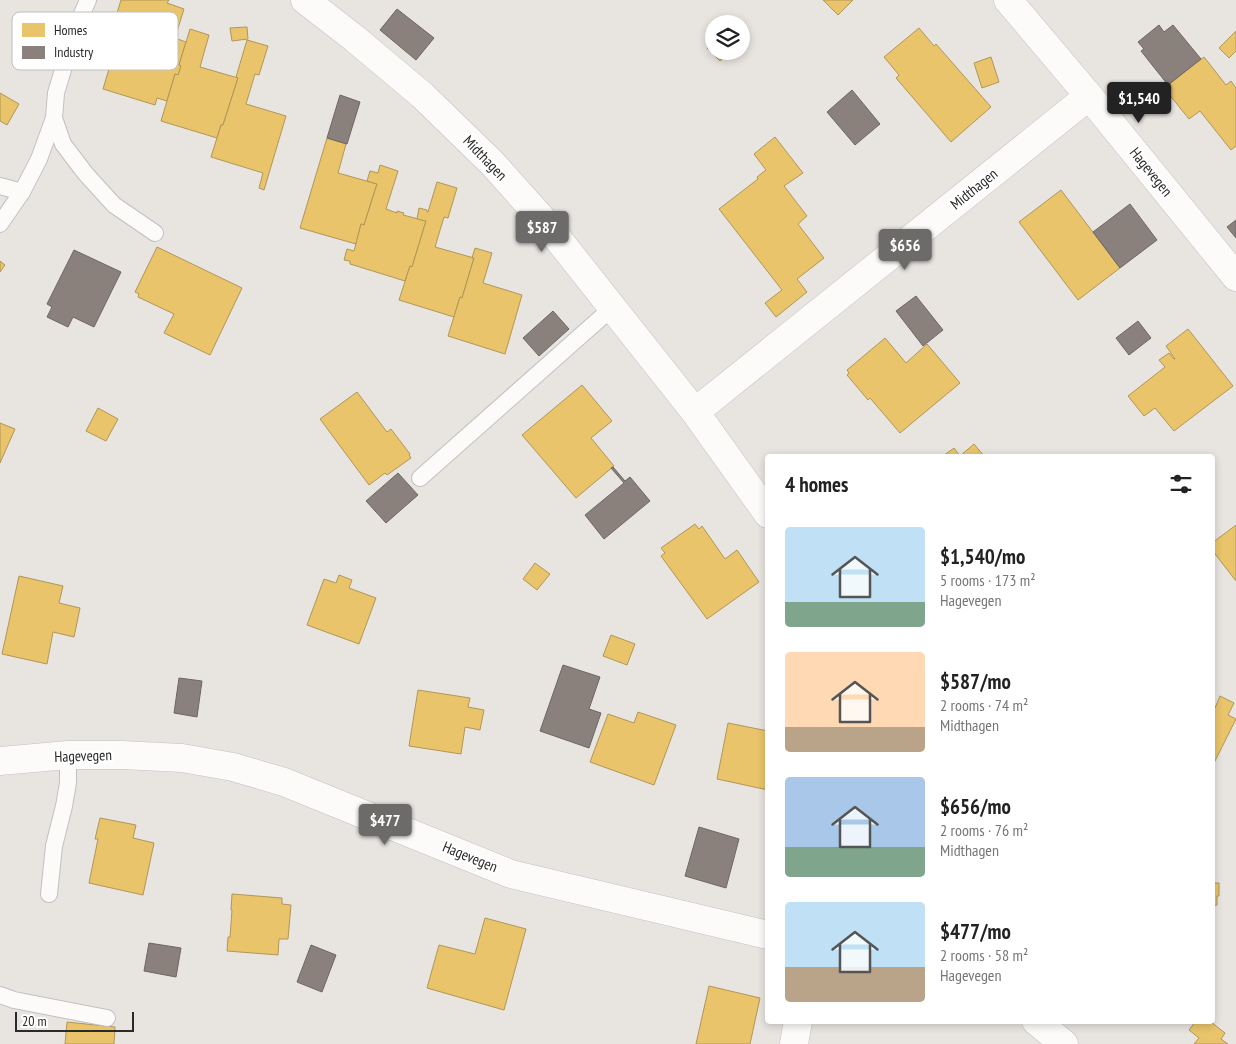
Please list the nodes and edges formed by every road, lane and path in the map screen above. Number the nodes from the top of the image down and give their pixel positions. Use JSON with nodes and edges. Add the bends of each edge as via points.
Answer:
{"nodes":[{"id":1,"x":88,"y":0,"type":"edge"},
{"id":2,"x":305,"y":0,"type":"edge"},
{"id":3,"x":1008,"y":0,"type":"edge"},
{"id":4,"x":83,"y":12,"type":"edge"},
{"id":5,"x":63,"y":70,"type":"edge"},
{"id":6,"x":1089,"y":96,"type":"junction"},
{"id":7,"x":54,"y":118,"type":"junction"},
{"id":8,"x":0,"y":186,"type":"edge"},
{"id":9,"x":22,"y":192,"type":"junction"},
{"id":10,"x":0,"y":224,"type":"edge"},
{"id":11,"x":155,"y":233,"type":"dead end"},
{"id":12,"x":1236,"y":277,"type":"edge"},
{"id":13,"x":612,"y":308,"type":"junction"},
{"id":14,"x":695,"y":412,"type":"junction"},
{"id":15,"x":420,"y":478,"type":"dead end"},
{"id":16,"x":765,"y":510,"type":"edge"},
{"id":17,"x":68,"y":755,"type":"junction"},
{"id":18,"x":0,"y":761,"type":"edge"},
{"id":19,"x":49,"y":894,"type":"dead end"},
{"id":20,"x":765,"y":934,"type":"edge"},
{"id":21,"x":0,"y":995,"type":"edge"},
{"id":22,"x":106,"y":1018,"type":"dead end"},
{"id":23,"x":797,"y":1024,"type":"edge"},
{"id":24,"x":1031,"y":1024,"type":"edge"},
{"id":25,"x":1040,"y":1024,"type":"edge"},
{"id":26,"x":794,"y":1044,"type":"edge"},
{"id":27,"x":1030,"y":1044,"type":"edge"},
{"id":28,"x":1064,"y":1044,"type":"edge"}],
"edges":[{"from":1,"to":4,"type":"lane"},
{"from":2,"to":13,"type":"street","name":"Midthagen","via":[[422,95],[492,163],[543,220]]},
{"from":3,"to":6,"type":"street","name":"Hagevegen"},
{"from":5,"to":7,"type":"lane","via":[[56,93]]},
{"from":6,"to":12,"type":"street","name":"Hagevegen"},
{"from":6,"to":14,"type":"street","name":"Midthagen"},
{"from":7,"to":9,"type":"lane","via":[[39,159]]},
{"from":7,"to":11,"type":"lane","via":[[63,144],[85,173],[114,205]]},
{"from":8,"to":9,"type":"lane"},
{"from":9,"to":10,"type":"lane"},
{"from":13,"to":14,"type":"street","name":"Midthagen"},
{"from":13,"to":15,"type":"lane"},
{"from":14,"to":16,"type":"street","name":"Midthagen"},
{"from":17,"to":18,"type":"street","name":"Hagevegen"},
{"from":17,"to":19,"type":"lane","via":[[68,783],[54,846]]},
{"from":17,"to":20,"type":"street","name":"Hagevegen","via":[[182,758],[233,767],[284,782],[511,874]]},
{"from":21,"to":22,"type":"lane"},
{"from":23,"to":26,"type":"street"},
{"from":24,"to":27,"type":"street"},
{"from":25,"to":28,"type":"street"}]}
